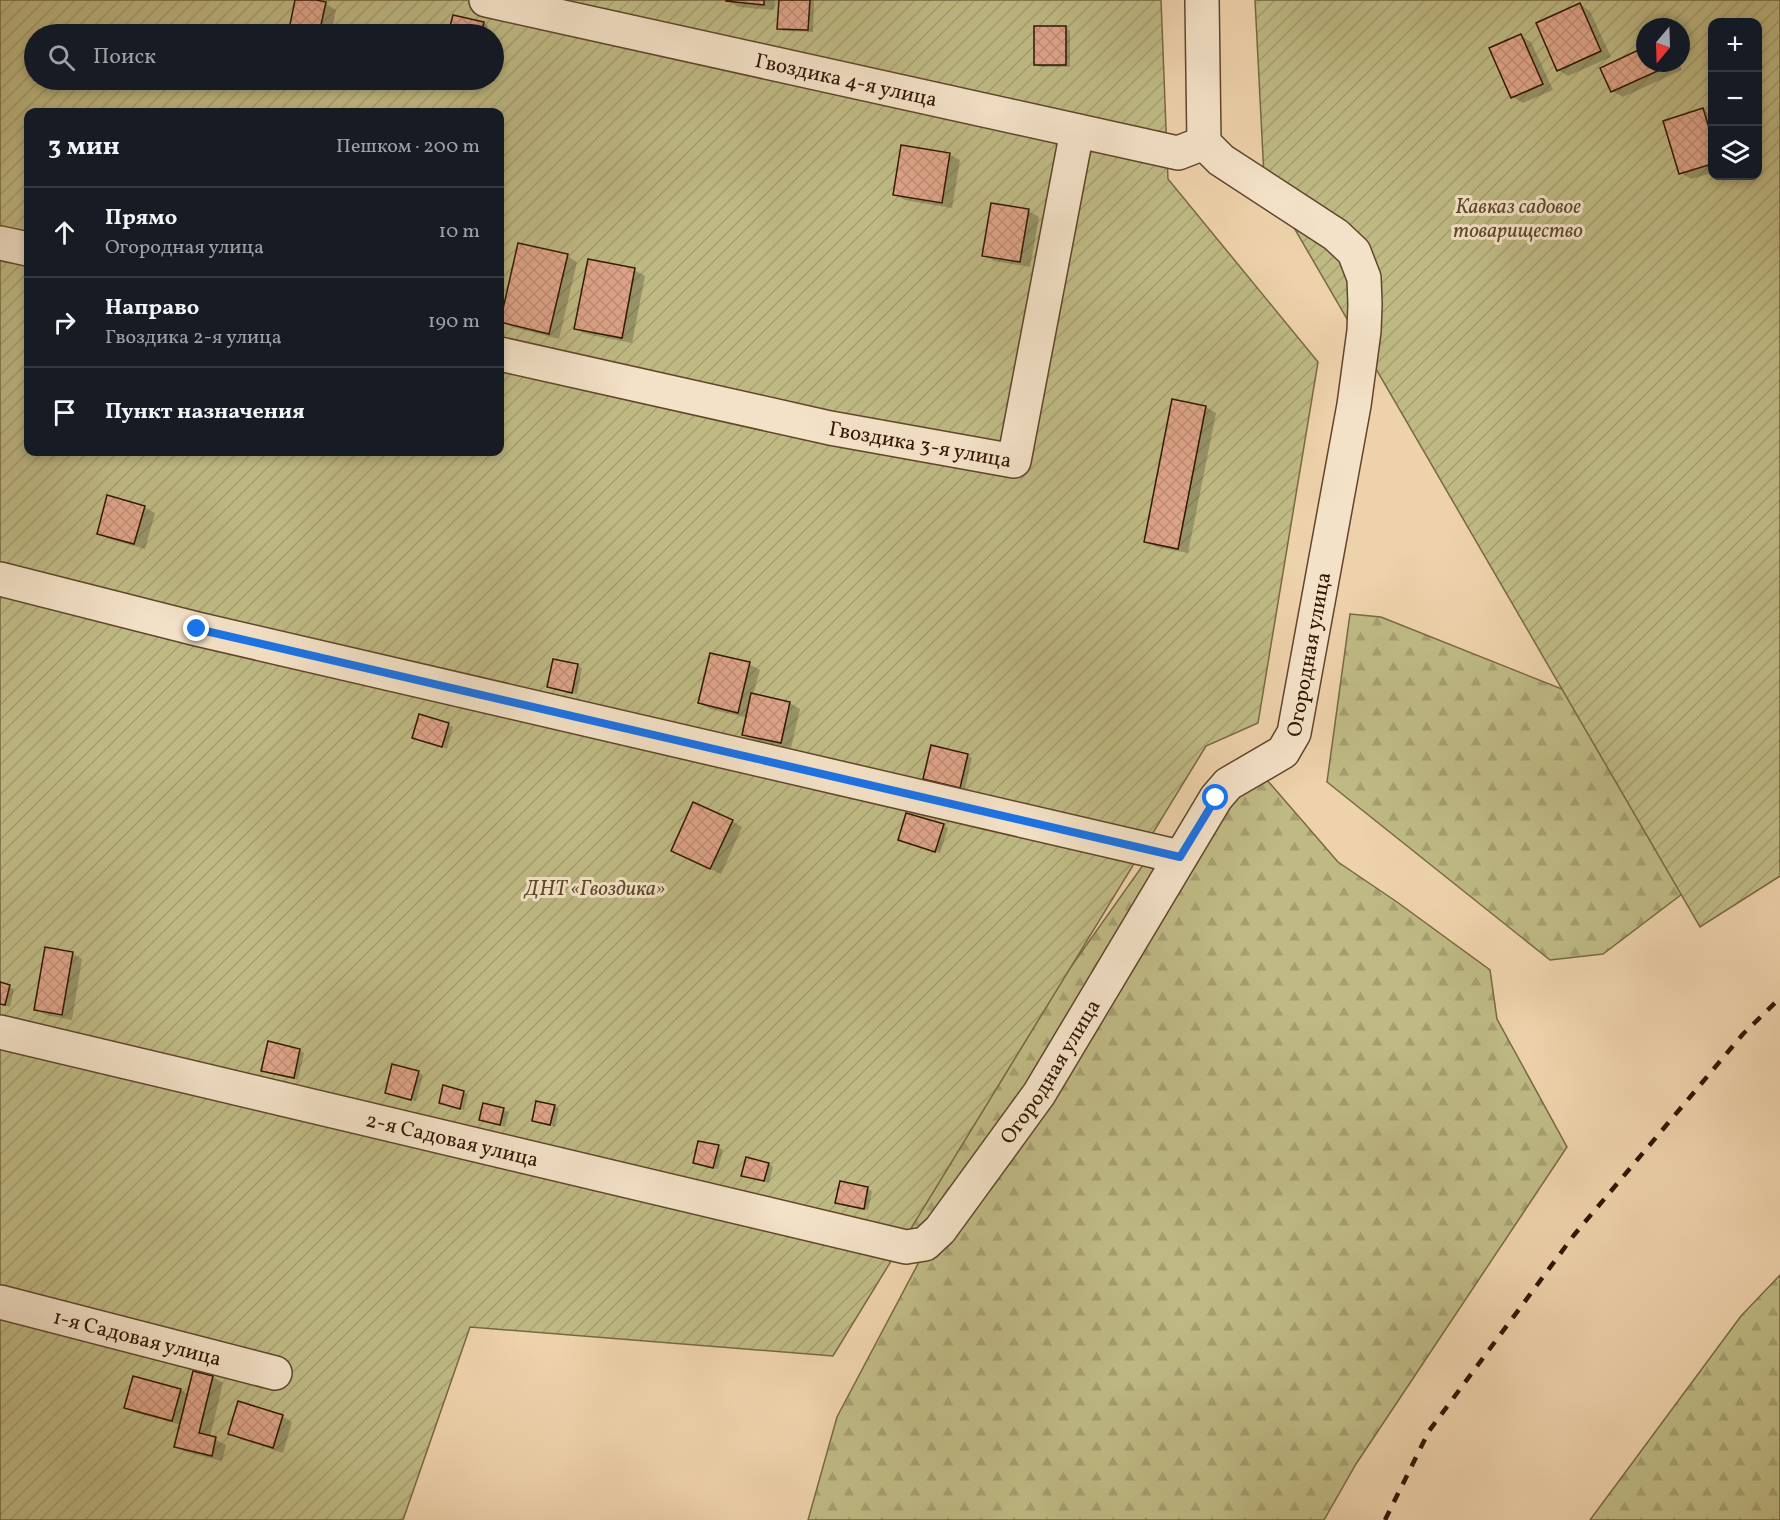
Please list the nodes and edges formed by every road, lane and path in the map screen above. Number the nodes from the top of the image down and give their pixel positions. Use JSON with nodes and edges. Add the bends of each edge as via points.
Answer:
{"nodes":[{"id":1,"x":486,"y":0,"type":"edge"},
{"id":2,"x":1202,"y":0,"type":"edge"},
{"id":3,"x":1077,"y":131,"type":"junction"},
{"id":4,"x":1204,"y":143,"type":"junction"},
{"id":5,"x":0,"y":243,"type":"edge"},
{"id":6,"x":24,"y":248,"type":"edge"},
{"id":7,"x":504,"y":355,"type":"edge"},
{"id":8,"x":0,"y":579,"type":"edge"},
{"id":9,"x":1180,"y":857,"type":"junction"},
{"id":10,"x":0,"y":1032,"type":"edge"},
{"id":11,"x":906,"y":1247,"type":"joint"},
{"id":12,"x":0,"y":1302,"type":"edge"},
{"id":13,"x":275,"y":1373,"type":"dead end"}],
"edges":[{"from":1,"to":3,"type":"street","name":"Гвоздика 4-я улица"},
{"from":2,"to":4,"type":"street"},
{"from":3,"to":4,"type":"street","name":"Гвоздика 4-я улица","via":[[1178,153]]},
{"from":3,"to":7,"type":"street","name":"Гвоздика 3-я улица","via":[[1014,460],[830,428]]},
{"from":4,"to":9,"type":"street","name":"Огородная улица","via":[[1221,160],[1336,235],[1354,252],[1364,278],[1365,304],[1354,405],[1294,733],[1283,752],[1228,784]]},
{"from":5,"to":6,"type":"street"},
{"from":8,"to":9,"type":"street","via":[[197,629]]},
{"from":9,"to":11,"type":"street","name":"Огородная улица","via":[[1038,1094],[940,1230],[924,1244]]},
{"from":10,"to":11,"type":"street","name":"2-я Садовая улица"},
{"from":12,"to":13,"type":"street","name":"1-я Садовая улица"}]}
